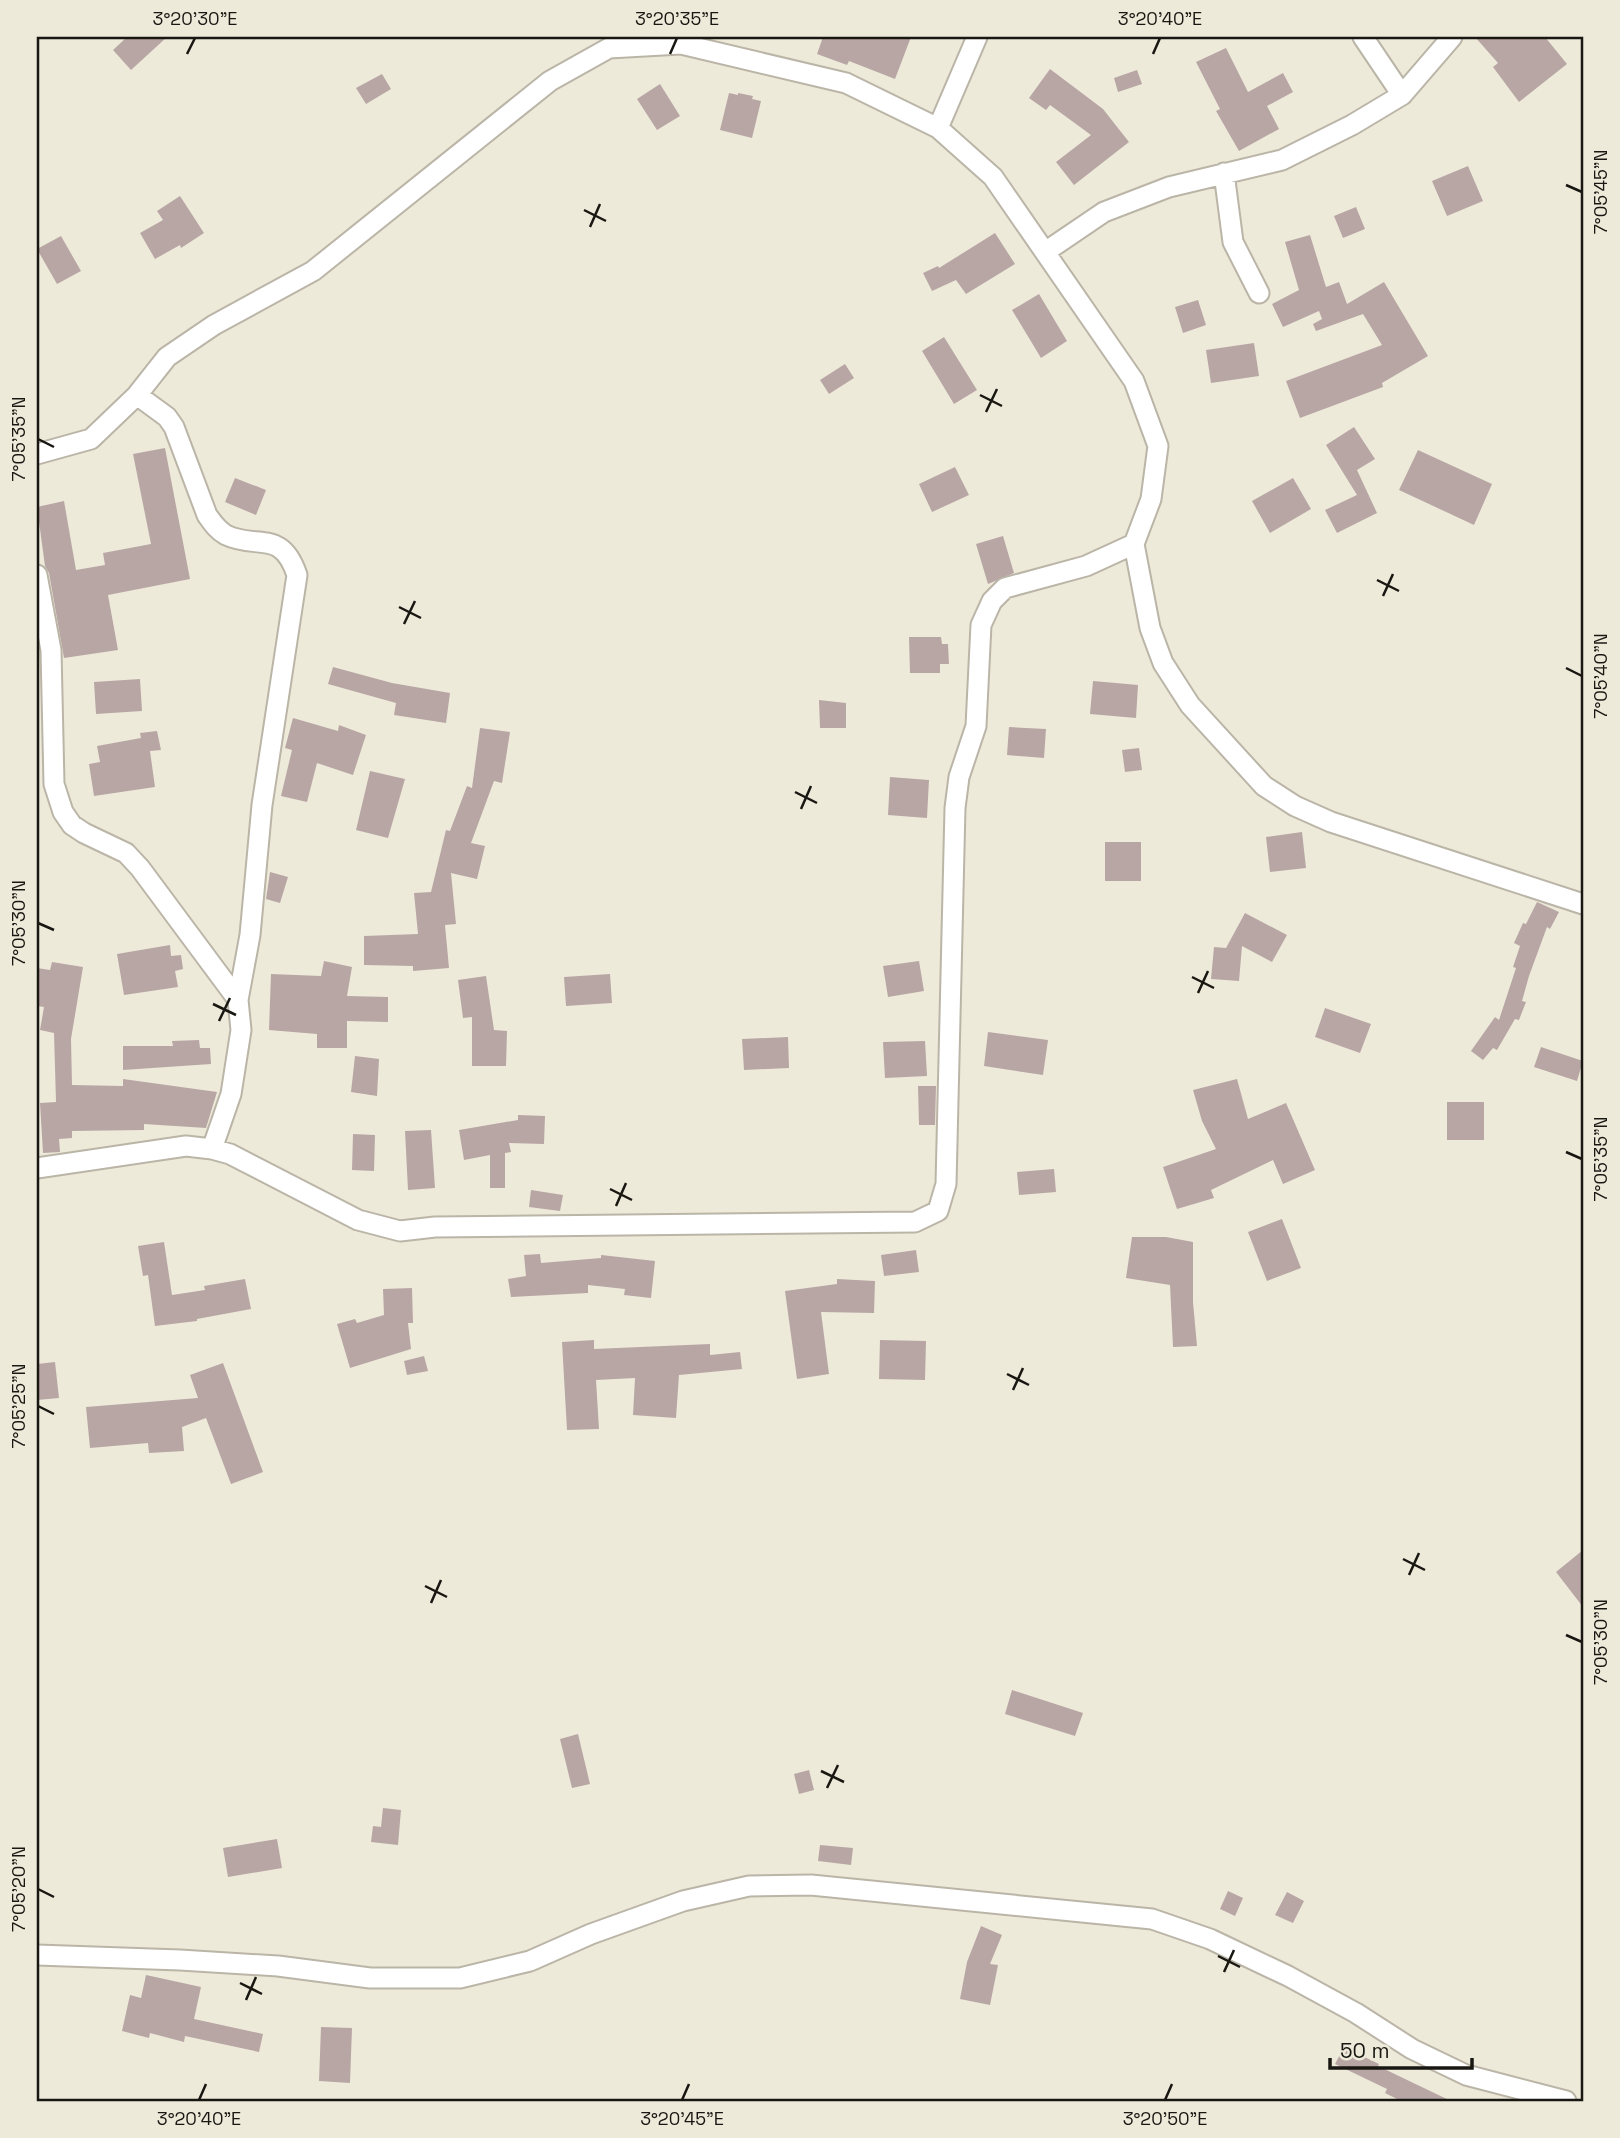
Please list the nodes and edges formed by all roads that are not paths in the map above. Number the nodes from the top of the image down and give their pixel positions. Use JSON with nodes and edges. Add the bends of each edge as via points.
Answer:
{"nodes":[{"id":1,"x":977,"y":37,"type":"edge"},
{"id":2,"x":1363,"y":37,"type":"edge"},
{"id":3,"x":1452,"y":37,"type":"edge"},
{"id":4,"x":1402,"y":94,"type":"junction"},
{"id":5,"x":938,"y":128,"type":"junction"},
{"id":6,"x":1224,"y":173,"type":"junction"},
{"id":7,"x":1045,"y":252,"type":"junction"},
{"id":8,"x":1259,"y":293,"type":"dead end"},
{"id":9,"x":137,"y":395,"type":"junction"},
{"id":10,"x":37,"y":454,"type":"edge"},
{"id":11,"x":1134,"y":544,"type":"junction"},
{"id":12,"x":37,"y":575,"type":"edge"},
{"id":13,"x":1583,"y":904,"type":"edge"},
{"id":14,"x":238,"y":1000,"type":"junction"},
{"id":15,"x":212,"y":1149,"type":"junction"},
{"id":16,"x":37,"y":1167,"type":"edge"},
{"id":17,"x":37,"y":1955,"type":"edge"},
{"id":18,"x":1566,"y":2101,"type":"edge"}],
"edges":[{"from":1,"to":5,"type":"street"},
{"from":2,"to":4,"type":"street"},
{"from":3,"to":4,"type":"street"},
{"from":4,"to":6,"type":"street","via":[[1282,160]]},
{"from":5,"to":7,"type":"street","via":[[993,177]]},
{"from":5,"to":9,"type":"street","via":[[846,83],[681,44],[609,48],[550,81],[313,271],[167,357]]},
{"from":6,"to":7,"type":"street","via":[[1169,187],[1104,212]]},
{"from":6,"to":8,"type":"street","via":[[1233,242]]},
{"from":7,"to":11,"type":"street","via":[[1134,381],[1158,446],[1151,499]]},
{"from":9,"to":10,"type":"street","via":[[91,439]]},
{"from":9,"to":14,"type":"street","via":[[174,427],[215,526],[226,535],[267,541],[282,550],[297,575]]},
{"from":11,"to":13,"type":"street","via":[[1150,628],[1163,663],[1190,705],[1264,786],[1331,822]]},
{"from":11,"to":15,"type":"street","via":[[1086,566],[1005,589],[992,601],[981,625],[976,726],[959,777],[955,808],[946,1184],[938,1211],[915,1222],[400,1231],[358,1220]]},
{"from":12,"to":14,"type":"street","via":[[51,650],[54,784],[63,811],[72,825],[126,853]]},
{"from":14,"to":15,"type":"street","via":[[242,1030],[231,1094]]},
{"from":15,"to":16,"type":"street","via":[[186,1146]]},
{"from":17,"to":18,"type":"street","via":[[266,1965],[370,1978],[460,1978],[530,1961],[683,1901],[750,1886],[811,1885],[1152,1919],[1210,1939],[1288,1976],[1465,2075]]}]}
